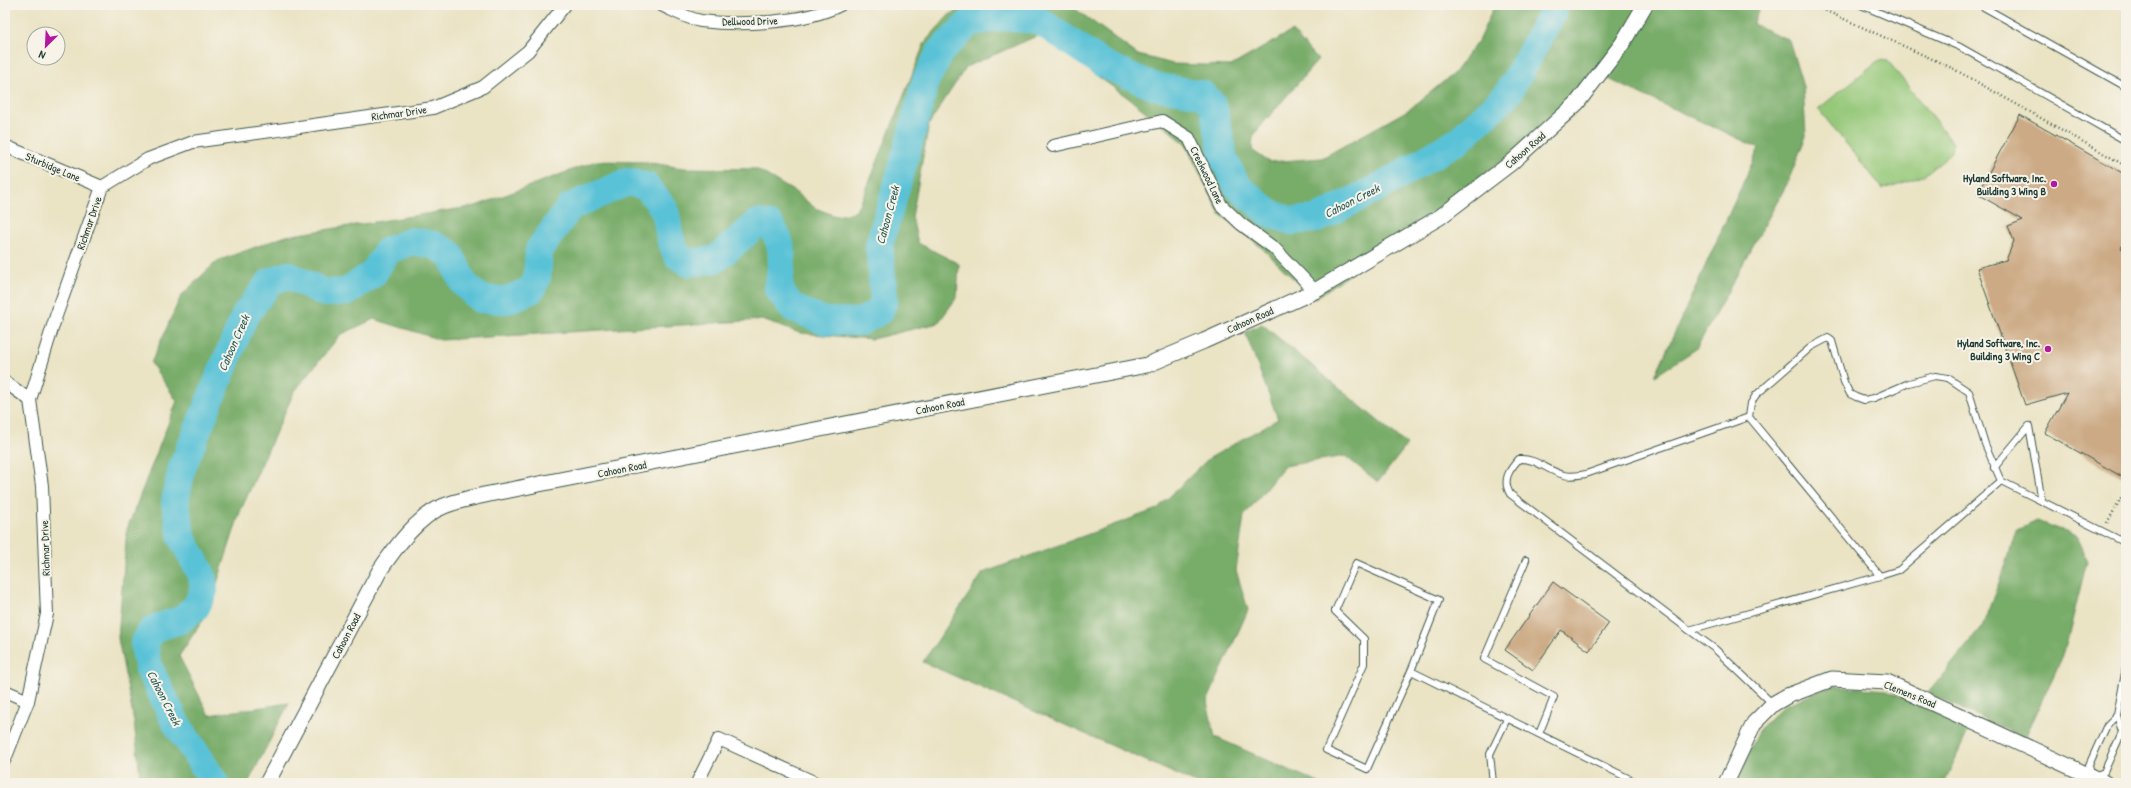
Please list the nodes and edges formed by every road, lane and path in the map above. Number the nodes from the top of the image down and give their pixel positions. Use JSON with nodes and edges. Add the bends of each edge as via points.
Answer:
{"nodes":[{"id":1,"x":565,"y":5,"type":"edge"},
{"id":2,"x":661,"y":5,"type":"edge"},
{"id":3,"x":840,"y":5,"type":"edge"},
{"id":4,"x":1645,"y":5,"type":"edge"},
{"id":5,"x":1861,"y":5,"type":"edge"},
{"id":6,"x":1980,"y":5,"type":"edge"},
{"id":7,"x":1822,"y":9,"type":"dead end"},
{"id":8,"x":2126,"y":87,"type":"edge"},
{"id":9,"x":2126,"y":141,"type":"edge"},
{"id":10,"x":5,"y":146,"type":"edge"},
{"id":11,"x":1053,"y":146,"type":"dead end"},
{"id":12,"x":2126,"y":166,"type":"edge"},
{"id":13,"x":102,"y":187,"type":"junction"},
{"id":14,"x":1315,"y":291,"type":"junction"},
{"id":15,"x":5,"y":382,"type":"edge"},
{"id":16,"x":30,"y":400,"type":"junction"},
{"id":17,"x":1749,"y":417,"type":"junction"},
{"id":18,"x":1994,"y":468,"type":"junction"},
{"id":19,"x":2001,"y":481,"type":"junction"},
{"id":20,"x":2126,"y":489,"type":"edge"},
{"id":21,"x":2042,"y":501,"type":"junction"},
{"id":22,"x":2101,"y":520,"type":"dead end"},
{"id":23,"x":2126,"y":533,"type":"edge"},
{"id":24,"x":2124,"y":542,"type":"edge"},
{"id":25,"x":1526,"y":560,"type":"dead end"},
{"id":26,"x":1880,"y":576,"type":"junction"},
{"id":27,"x":1689,"y":630,"type":"junction"},
{"id":28,"x":2126,"y":668,"type":"edge"},
{"id":29,"x":1411,"y":671,"type":"junction"},
{"id":30,"x":5,"y":690,"type":"edge"},
{"id":31,"x":28,"y":701,"type":"junction"},
{"id":32,"x":1773,"y":704,"type":"junction"},
{"id":33,"x":2117,"y":715,"type":"junction"},
{"id":34,"x":1507,"y":719,"type":"junction"},
{"id":35,"x":1539,"y":734,"type":"junction"},
{"id":36,"x":5,"y":759,"type":"edge"},
{"id":37,"x":2092,"y":777,"type":"junction"},
{"id":38,"x":267,"y":783,"type":"edge"},
{"id":39,"x":697,"y":783,"type":"edge"},
{"id":40,"x":816,"y":783,"type":"edge"},
{"id":41,"x":1493,"y":783,"type":"edge"},
{"id":42,"x":1638,"y":783,"type":"edge"},
{"id":43,"x":1726,"y":783,"type":"edge"},
{"id":44,"x":2105,"y":783,"type":"edge"}],
"edges":[{"from":1,"to":13,"type":"street","name":"Richmar Drive","via":[[528,51],[483,87],[433,108],[193,142],[148,159]]},
{"from":2,"to":3,"type":"street","name":"Dellwood Drive","via":[[700,21],[751,22],[796,20]]},
{"from":4,"to":14,"type":"street","name":"Cahoon Road","via":[[1622,44],[1577,103],[1522,154],[1440,217]]},
{"from":5,"to":9,"type":"lane","via":[[1960,47]]},
{"from":6,"to":8,"type":"lane"},
{"from":7,"to":12,"type":"path","via":[[1952,68]]},
{"from":10,"to":13,"type":"street","name":"Sturbidge Lane"},
{"from":11,"to":14,"type":"street","name":"Creekwood Lane","via":[[1162,121],[1189,138],[1221,205],[1241,224],[1274,248]]},
{"from":13,"to":16,"type":"street","name":"Richmar Drive","via":[[56,316]]},
{"from":14,"to":38,"type":"street","name":"Cahoon Road","via":[[1148,365],[534,485],[443,506],[424,519],[398,543],[380,570]]},
{"from":15,"to":16,"type":"street"},
{"from":16,"to":31,"type":"street","name":"Richmar Drive","via":[[42,486],[47,614]]},
{"from":17,"to":18,"type":"lane","via":[[1751,403],[1756,394],[1811,347],[1828,338],[1832,341],[1850,394],[1864,400],[1909,382],[1935,376],[1958,383],[1969,392]]},
{"from":17,"to":26,"type":"lane"},
{"from":17,"to":27,"type":"lane","via":[[1586,474],[1563,475],[1537,461],[1519,459],[1511,467],[1506,478],[1506,487],[1510,494]]},
{"from":18,"to":19,"type":"lane"},
{"from":18,"to":21,"type":"lane","via":[[2029,426]]},
{"from":19,"to":21,"type":"lane"},
{"from":19,"to":26,"type":"lane","via":[[1899,570]]},
{"from":20,"to":22,"type":"path","via":[[2107,523]]},
{"from":21,"to":24,"type":"lane"},
{"from":23,"to":24,"type":"lane"},
{"from":25,"to":35,"type":"lane","via":[[1484,659],[1554,697]]},
{"from":26,"to":27,"type":"lane"},
{"from":27,"to":32,"type":"lane","via":[[1715,649]]},
{"from":28,"to":33,"type":"lane"},
{"from":29,"to":29,"type":"lane","via":[[1439,600],[1356,563],[1336,611],[1364,639],[1364,664],[1326,750],[1367,769]]},
{"from":29,"to":34,"type":"lane"},
{"from":30,"to":31,"type":"street"},
{"from":31,"to":36,"type":"street","name":"Richmar Drive"},
{"from":32,"to":37,"type":"street","name":"Clemens Road","via":[[1832,679],[1887,682]]},
{"from":32,"to":43,"type":"street","name":"Clemens Road","via":[[1754,723]]},
{"from":33,"to":37,"type":"lane","via":[[2107,724],[2089,765]]},
{"from":33,"to":37,"type":"lane","via":[[2122,732],[2104,772]]},
{"from":34,"to":35,"type":"lane"},
{"from":34,"to":41,"type":"lane","via":[[1490,754]]},
{"from":35,"to":42,"type":"lane"},
{"from":37,"to":44,"type":"street","name":"Clemens Road"},
{"from":39,"to":40,"type":"street","via":[[719,739]]}]}
